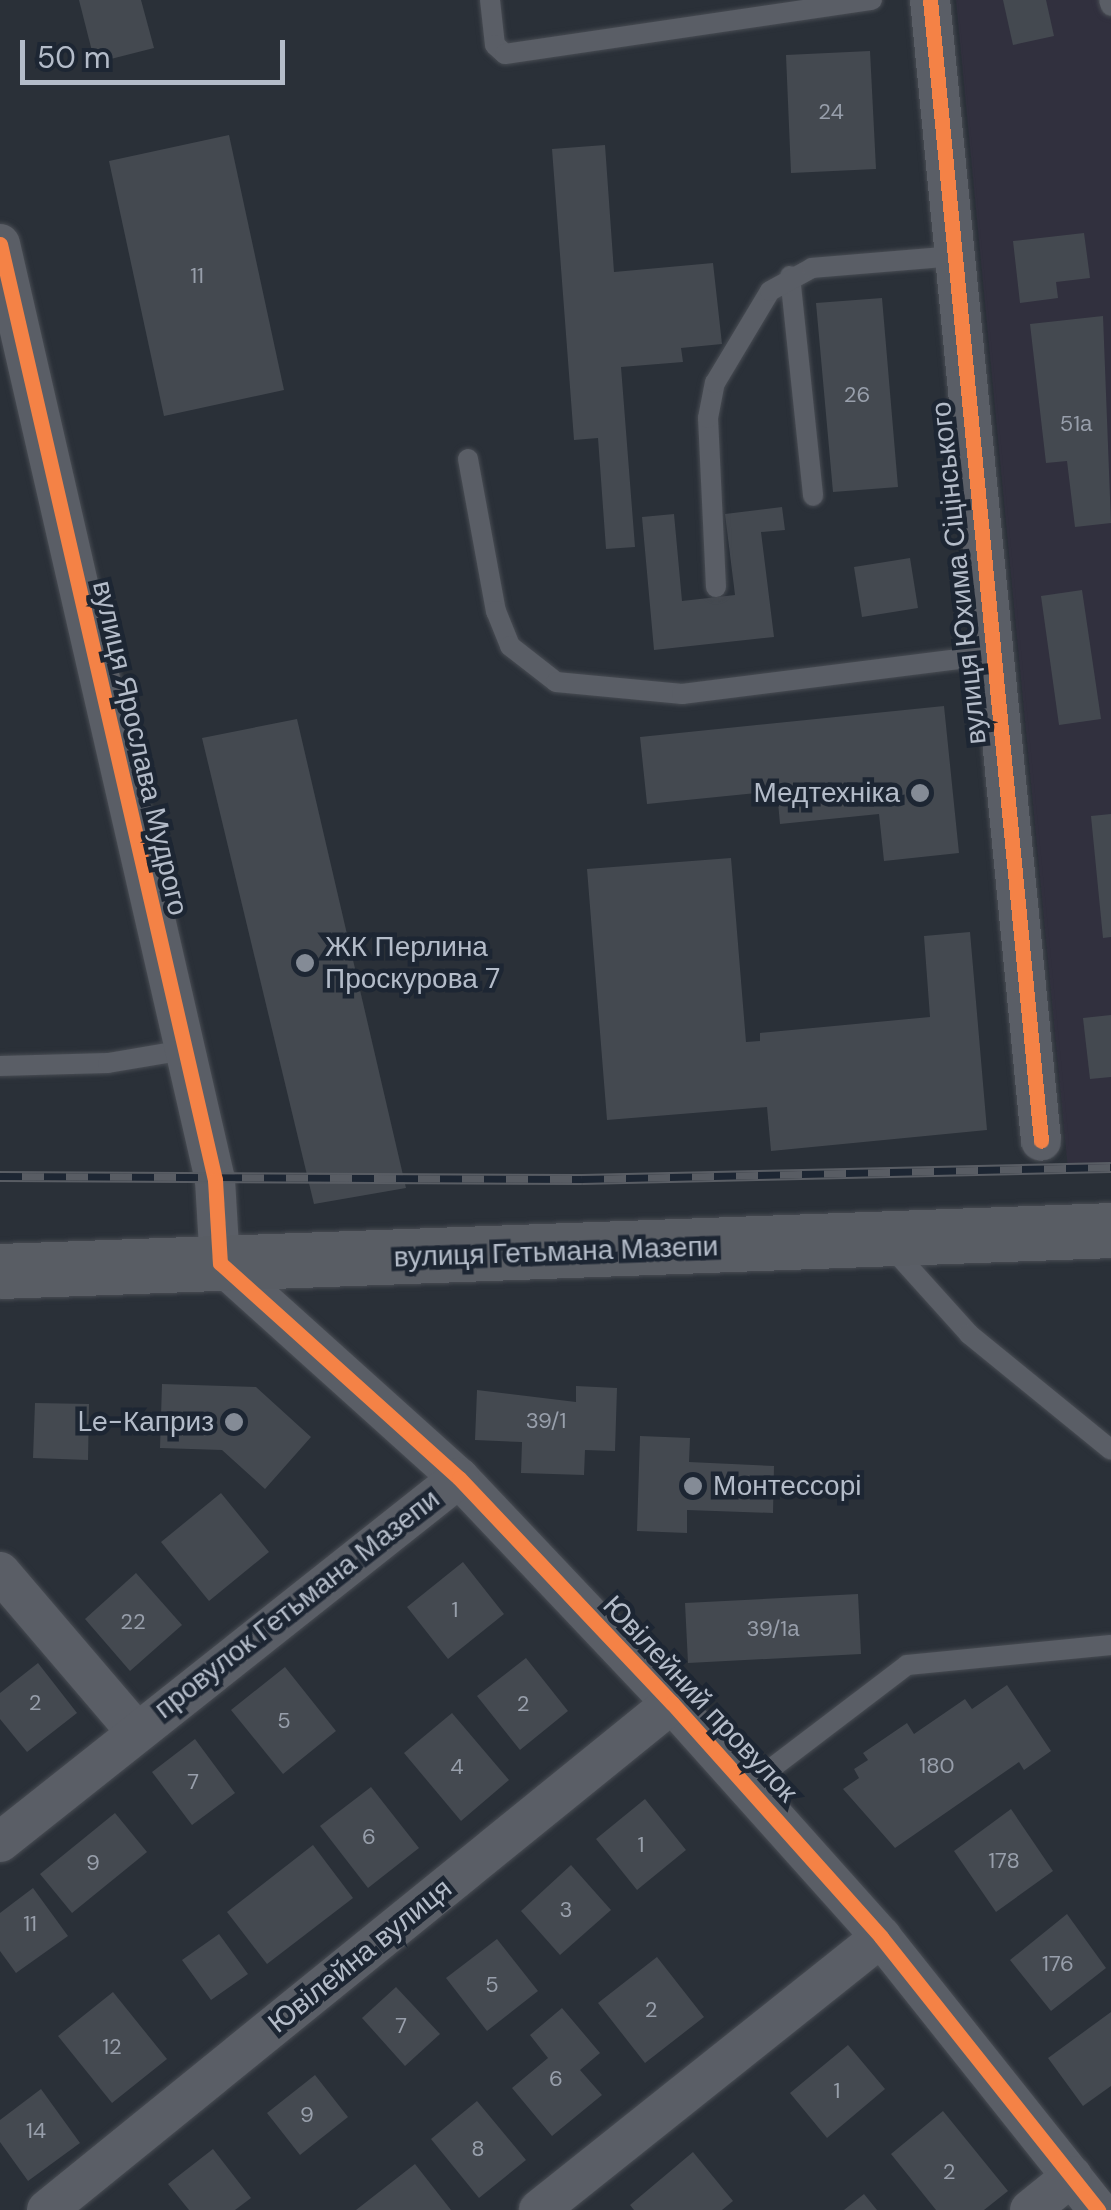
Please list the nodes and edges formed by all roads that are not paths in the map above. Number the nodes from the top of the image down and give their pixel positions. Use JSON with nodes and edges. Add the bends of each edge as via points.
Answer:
{"nodes":[{"id":1,"x":490,"y":0,"type":"edge"},
{"id":2,"x":872,"y":0,"type":"edge"},
{"id":3,"x":930,"y":0,"type":"edge"},
{"id":4,"x":0,"y":244,"type":"edge"},
{"id":5,"x":954,"y":256,"type":"junction"},
{"id":6,"x":790,"y":276,"type":"junction"},
{"id":7,"x":468,"y":459,"type":"dead end"},
{"id":8,"x":813,"y":496,"type":"dead end"},
{"id":9,"x":716,"y":587,"type":"dead end"},
{"id":10,"x":991,"y":655,"type":"junction"},
{"id":11,"x":184,"y":1050,"type":"junction"},
{"id":12,"x":0,"y":1066,"type":"edge"},
{"id":13,"x":1042,"y":1141,"type":"dead end"},
{"id":14,"x":1111,"y":1230,"type":"edge"},
{"id":15,"x":884,"y":1240,"type":"junction"},
{"id":16,"x":220,"y":1263,"type":"junction"},
{"id":17,"x":0,"y":1271,"type":"edge"},
{"id":18,"x":1111,"y":1450,"type":"edge"},
{"id":19,"x":458,"y":1478,"type":"junction"},
{"id":20,"x":3,"y":1581,"type":"edge"},
{"id":21,"x":1111,"y":1645,"type":"edge"},
{"id":22,"x":672,"y":1703,"type":"junction"},
{"id":23,"x":135,"y":1730,"type":"junction"},
{"id":24,"x":748,"y":1787,"type":"junction"},
{"id":25,"x":0,"y":1842,"type":"edge"},
{"id":26,"x":880,"y":1937,"type":"junction"},
{"id":27,"x":1072,"y":2176,"type":"junction"},
{"id":28,"x":48,"y":2210,"type":"edge"},
{"id":29,"x":539,"y":2210,"type":"edge"},
{"id":30,"x":1030,"y":2210,"type":"edge"},
{"id":31,"x":1098,"y":2210,"type":"edge"}],
"edges":[{"from":1,"to":2,"type":"lane","via":[[495,45],[505,54]]},
{"from":3,"to":5,"type":"street","name":"вулиця Юхима Сіцінського"},
{"from":4,"to":11,"type":"street","name":"вулиця Ярослава Мудрого"},
{"from":5,"to":6,"type":"lane"},
{"from":5,"to":10,"type":"street","name":"вулиця Юхима Сіцінського"},
{"from":6,"to":8,"type":"lane"},
{"from":6,"to":9,"type":"lane","via":[[740,334],[715,382],[706,453]]},
{"from":7,"to":10,"type":"lane","via":[[496,612],[510,646],[556,682],[682,694]]},
{"from":10,"to":13,"type":"street","name":"вулиця Юхима Сіцінського"},
{"from":11,"to":12,"type":"lane","via":[[108,1063]]},
{"from":11,"to":16,"type":"street","name":"вулиця Ярослава Мудрого","via":[[215,1180]]},
{"from":14,"to":15,"type":"main road","name":"вулиця Гетьмана Мазепи"},
{"from":15,"to":16,"type":"main road","name":"вулиця Гетьмана Мазепи"},
{"from":15,"to":18,"type":"lane","via":[[968,1334]]},
{"from":16,"to":17,"type":"main road","name":"вулиця Гетьмана Мазепи"},
{"from":16,"to":19,"type":"street","name":"Ювілейний провулок"},
{"from":19,"to":22,"type":"street","name":"Ювілейний провулок"},
{"from":19,"to":23,"type":"street","name":"провулок Гетьмана Мазепи"},
{"from":20,"to":23,"type":"street","name":"провулок Гетьмана Мазепи"},
{"from":21,"to":24,"type":"lane","via":[[907,1666]]},
{"from":22,"to":24,"type":"street","name":"Ювілейний провулок"},
{"from":22,"to":28,"type":"street","name":"Ювілейна вулиця"},
{"from":23,"to":25,"type":"street","name":"провулок Гетьмана Мазепи"},
{"from":24,"to":26,"type":"street","name":"Ювілейний провулок"},
{"from":26,"to":27,"type":"street","name":"Ювілейний провулок"},
{"from":26,"to":29,"type":"street"},
{"from":27,"to":30,"type":"street"},
{"from":27,"to":31,"type":"street","name":"Ювілейний провулок"}]}
